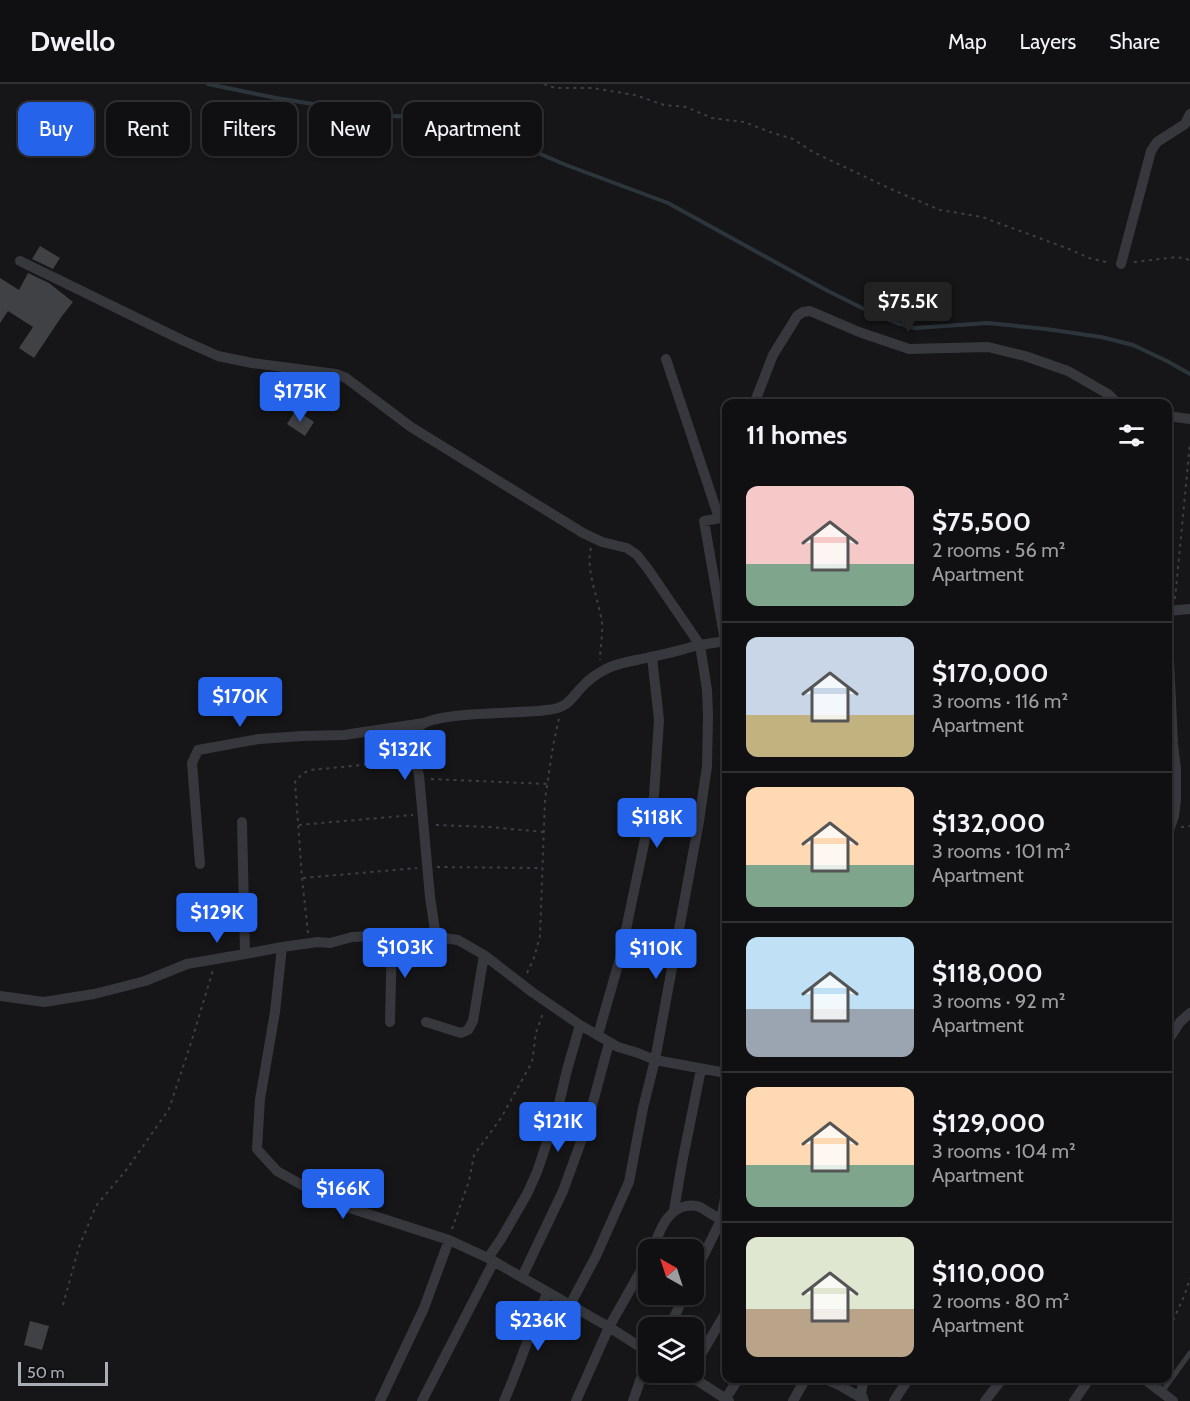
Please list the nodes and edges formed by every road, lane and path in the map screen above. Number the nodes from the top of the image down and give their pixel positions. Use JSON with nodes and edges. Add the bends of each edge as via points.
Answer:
{"nodes":[{"id":1,"x":544,"y":84,"type":"edge"},
{"id":2,"x":1190,"y":114,"type":"edge"},
{"id":3,"x":1190,"y":260,"type":"edge"},
{"id":4,"x":20,"y":261,"type":"dead end"},
{"id":5,"x":1121,"y":264,"type":"junction"},
{"id":6,"x":666,"y":359,"type":"dead end"},
{"id":7,"x":756,"y":399,"type":"edge"},
{"id":8,"x":1113,"y":399,"type":"edge"},
{"id":9,"x":1172,"y":416,"type":"edge"},
{"id":10,"x":1190,"y":418,"type":"edge"},
{"id":11,"x":1190,"y":443,"type":"edge"},
{"id":12,"x":722,"y":518,"type":"edge"},
{"id":13,"x":597,"y":539,"type":"junction"},
{"id":14,"x":1172,"y":589,"type":"edge"},
{"id":15,"x":1190,"y":609,"type":"edge"},
{"id":16,"x":1172,"y":612,"type":"edge"},
{"id":17,"x":722,"y":624,"type":"edge"},
{"id":18,"x":722,"y":641,"type":"edge"},
{"id":19,"x":700,"y":645,"type":"junction"},
{"id":20,"x":652,"y":657,"type":"junction"},
{"id":21,"x":599,"y":672,"type":"junction"},
{"id":22,"x":561,"y":707,"type":"junction"},
{"id":23,"x":1172,"y":711,"type":"edge"},
{"id":24,"x":424,"y":723,"type":"junction"},
{"id":25,"x":415,"y":760,"type":"junction"},
{"id":26,"x":419,"y":779,"type":"junction"},
{"id":27,"x":548,"y":784,"type":"junction"},
{"id":28,"x":423,"y":820,"type":"junction"},
{"id":29,"x":242,"y":822,"type":"dead end"},
{"id":30,"x":1172,"y":822,"type":"edge"},
{"id":31,"x":299,"y":825,"type":"junction"},
{"id":32,"x":545,"y":832,"type":"junction"},
{"id":33,"x":200,"y":864,"type":"dead end"},
{"id":34,"x":428,"y":867,"type":"junction"},
{"id":35,"x":542,"y":868,"type":"junction"},
{"id":36,"x":302,"y":878,"type":"junction"},
{"id":37,"x":392,"y":935,"type":"junction"},
{"id":38,"x":436,"y":937,"type":"junction"},
{"id":39,"x":309,"y":943,"type":"junction"},
{"id":40,"x":282,"y":946,"type":"junction"},
{"id":41,"x":246,"y":954,"type":"junction"},
{"id":42,"x":484,"y":955,"type":"junction"},
{"id":43,"x":217,"y":959,"type":"junction"},
{"id":44,"x":521,"y":983,"type":"junction"},
{"id":45,"x":0,"y":996,"type":"edge"},
{"id":46,"x":547,"y":1002,"type":"junction"},
{"id":47,"x":1190,"y":1013,"type":"edge"},
{"id":48,"x":390,"y":1022,"type":"dead end"},
{"id":49,"x":426,"y":1022,"type":"dead end"},
{"id":50,"x":580,"y":1025,"type":"junction"},
{"id":51,"x":1172,"y":1034,"type":"edge"},
{"id":52,"x":598,"y":1035,"type":"junction"},
{"id":53,"x":609,"y":1043,"type":"junction"},
{"id":54,"x":656,"y":1060,"type":"junction"},
{"id":55,"x":701,"y":1069,"type":"junction"},
{"id":56,"x":722,"y":1072,"type":"edge"},
{"id":57,"x":675,"y":1210,"type":"junction"},
{"id":58,"x":722,"y":1219,"type":"edge"},
{"id":59,"x":722,"y":1222,"type":"edge"},
{"id":60,"x":657,"y":1239,"type":"edge"},
{"id":61,"x":449,"y":1240,"type":"junction"},
{"id":62,"x":704,"y":1256,"type":"edge"},
{"id":63,"x":491,"y":1259,"type":"junction"},
{"id":64,"x":522,"y":1276,"type":"junction"},
{"id":65,"x":638,"y":1276,"type":"edge"},
{"id":66,"x":1190,"y":1278,"type":"edge"},
{"id":67,"x":548,"y":1292,"type":"junction"},
{"id":68,"x":63,"y":1305,"type":"dead end"},
{"id":69,"x":570,"y":1305,"type":"junction"},
{"id":70,"x":722,"y":1318,"type":"edge"},
{"id":71,"x":1172,"y":1323,"type":"edge"},
{"id":72,"x":609,"y":1327,"type":"junction"},
{"id":73,"x":638,"y":1346,"type":"edge"},
{"id":74,"x":704,"y":1348,"type":"edge"},
{"id":75,"x":1190,"y":1353,"type":"edge"},
{"id":76,"x":1172,"y":1378,"type":"edge"},
{"id":77,"x":639,"y":1383,"type":"edge"},
{"id":78,"x":704,"y":1383,"type":"edge"},
{"id":79,"x":736,"y":1383,"type":"edge"},
{"id":80,"x":803,"y":1383,"type":"edge"},
{"id":81,"x":834,"y":1383,"type":"edge"},
{"id":82,"x":863,"y":1383,"type":"edge"},
{"id":83,"x":906,"y":1383,"type":"edge"},
{"id":84,"x":998,"y":1383,"type":"edge"},
{"id":85,"x":1087,"y":1383,"type":"edge"},
{"id":86,"x":1147,"y":1383,"type":"edge"},
{"id":87,"x":1168,"y":1383,"type":"edge"},
{"id":88,"x":1158,"y":1397,"type":"edge"},
{"id":89,"x":728,"y":1400,"type":"edge"},
{"id":90,"x":863,"y":1400,"type":"edge"},
{"id":91,"x":381,"y":1401,"type":"edge"},
{"id":92,"x":423,"y":1401,"type":"edge"},
{"id":93,"x":504,"y":1401,"type":"edge"},
{"id":94,"x":576,"y":1401,"type":"edge"},
{"id":95,"x":633,"y":1401,"type":"edge"},
{"id":96,"x":793,"y":1401,"type":"edge"},
{"id":97,"x":894,"y":1401,"type":"edge"},
{"id":98,"x":985,"y":1401,"type":"edge"},
{"id":99,"x":1074,"y":1401,"type":"edge"},
{"id":100,"x":1173,"y":1401,"type":"edge"}],
"edges":[{"from":1,"to":5,"type":"path","via":[[635,95],[664,105],[686,107],[712,118],[744,122],[793,139],[813,152],[940,210],[982,217],[1089,258]]},
{"from":2,"to":5,"type":"street","via":[[1185,123],[1157,142],[1151,151]]},
{"from":3,"to":5,"type":"path","via":[[1177,256]]},
{"from":4,"to":13,"type":"street","via":[[218,356],[346,378],[411,427]]},
{"from":6,"to":12,"type":"street"},
{"from":7,"to":8,"type":"street","via":[[779,345],[797,316],[810,311],[909,349],[988,347],[1025,356],[1068,371]]},
{"from":9,"to":10,"type":"street"},
{"from":11,"to":14,"type":"path"},
{"from":12,"to":17,"type":"street","via":[[704,521]]},
{"from":13,"to":19,"type":"street","via":[[637,555]]},
{"from":13,"to":21,"type":"path","via":[[590,553],[602,624]]},
{"from":15,"to":16,"type":"street"},
{"from":18,"to":19,"type":"street"},
{"from":19,"to":20,"type":"street"},
{"from":19,"to":54,"type":"street","via":[[707,690],[706,766]]},
{"from":20,"to":21,"type":"street"},
{"from":20,"to":52,"type":"street","via":[[659,720],[654,796],[620,958]]},
{"from":21,"to":22,"type":"street"},
{"from":22,"to":24,"type":"street"},
{"from":22,"to":27,"type":"path"},
{"from":23,"to":30,"type":"street","via":[[1176,770]]},
{"from":24,"to":25,"type":"street","via":[[415,737]]},
{"from":24,"to":33,"type":"street","via":[[198,750],[192,762]]},
{"from":25,"to":26,"type":"street"},
{"from":25,"to":31,"type":"path","via":[[302,774],[296,782]]},
{"from":26,"to":27,"type":"path"},
{"from":26,"to":28,"type":"street"},
{"from":27,"to":32,"type":"path"},
{"from":28,"to":31,"type":"path"},
{"from":28,"to":32,"type":"path"},
{"from":28,"to":34,"type":"street"},
{"from":29,"to":41,"type":"street"},
{"from":31,"to":36,"type":"path"},
{"from":32,"to":35,"type":"path"},
{"from":34,"to":35,"type":"path"},
{"from":34,"to":36,"type":"path"},
{"from":34,"to":38,"type":"street"},
{"from":35,"to":44,"type":"path","via":[[540,936]]},
{"from":36,"to":39,"type":"path"},
{"from":37,"to":38,"type":"street"},
{"from":37,"to":39,"type":"street"},
{"from":37,"to":48,"type":"street"},
{"from":38,"to":42,"type":"street","via":[[458,940]]},
{"from":39,"to":40,"type":"street"},
{"from":40,"to":41,"type":"street"},
{"from":40,"to":61,"type":"street","via":[[260,1099],[257,1149],[277,1171],[334,1203]]},
{"from":41,"to":43,"type":"street"},
{"from":42,"to":44,"type":"street"},
{"from":42,"to":49,"type":"street","via":[[468,1030],[461,1033]]},
{"from":43,"to":45,"type":"street","via":[[187,964],[145,981],[94,994],[44,1002]]},
{"from":43,"to":68,"type":"path","via":[[169,1109],[96,1206],[79,1247]]},
{"from":44,"to":46,"type":"street"},
{"from":46,"to":50,"type":"street"},
{"from":46,"to":61,"type":"path","via":[[536,1033],[532,1062],[501,1118],[474,1155]]},
{"from":47,"to":51,"type":"street"},
{"from":50,"to":52,"type":"street"},
{"from":50,"to":63,"type":"street","via":[[537,1172]]},
{"from":52,"to":53,"type":"street"},
{"from":53,"to":54,"type":"street"},
{"from":53,"to":64,"type":"street","via":[[567,1181]]},
{"from":54,"to":55,"type":"street"},
{"from":54,"to":69,"type":"street","via":[[629,1182]]},
{"from":55,"to":56,"type":"street"},
{"from":55,"to":57,"type":"street"},
{"from":57,"to":58,"type":"street","via":[[692,1205]]},
{"from":57,"to":60,"type":"street"},
{"from":59,"to":62,"type":"street"},
{"from":61,"to":63,"type":"street"},
{"from":61,"to":91,"type":"street","via":[[424,1308]]},
{"from":63,"to":64,"type":"street"},
{"from":63,"to":92,"type":"street"},
{"from":64,"to":67,"type":"street"},
{"from":65,"to":72,"type":"street"},
{"from":66,"to":71,"type":"path"},
{"from":67,"to":69,"type":"street"},
{"from":67,"to":93,"type":"street"},
{"from":69,"to":72,"type":"street"},
{"from":70,"to":74,"type":"street"},
{"from":72,"to":73,"type":"street"},
{"from":72,"to":94,"type":"street"},
{"from":75,"to":76,"type":"lane"},
{"from":77,"to":95,"type":"street"},
{"from":78,"to":89,"type":"street"},
{"from":79,"to":89,"type":"street"},
{"from":80,"to":96,"type":"street"},
{"from":81,"to":90,"type":"street"},
{"from":82,"to":90,"type":"street"},
{"from":83,"to":97,"type":"street"},
{"from":84,"to":98,"type":"street"},
{"from":85,"to":99,"type":"street"},
{"from":86,"to":88,"type":"street"},
{"from":87,"to":88,"type":"lane"},
{"from":88,"to":100,"type":"street"}]}
